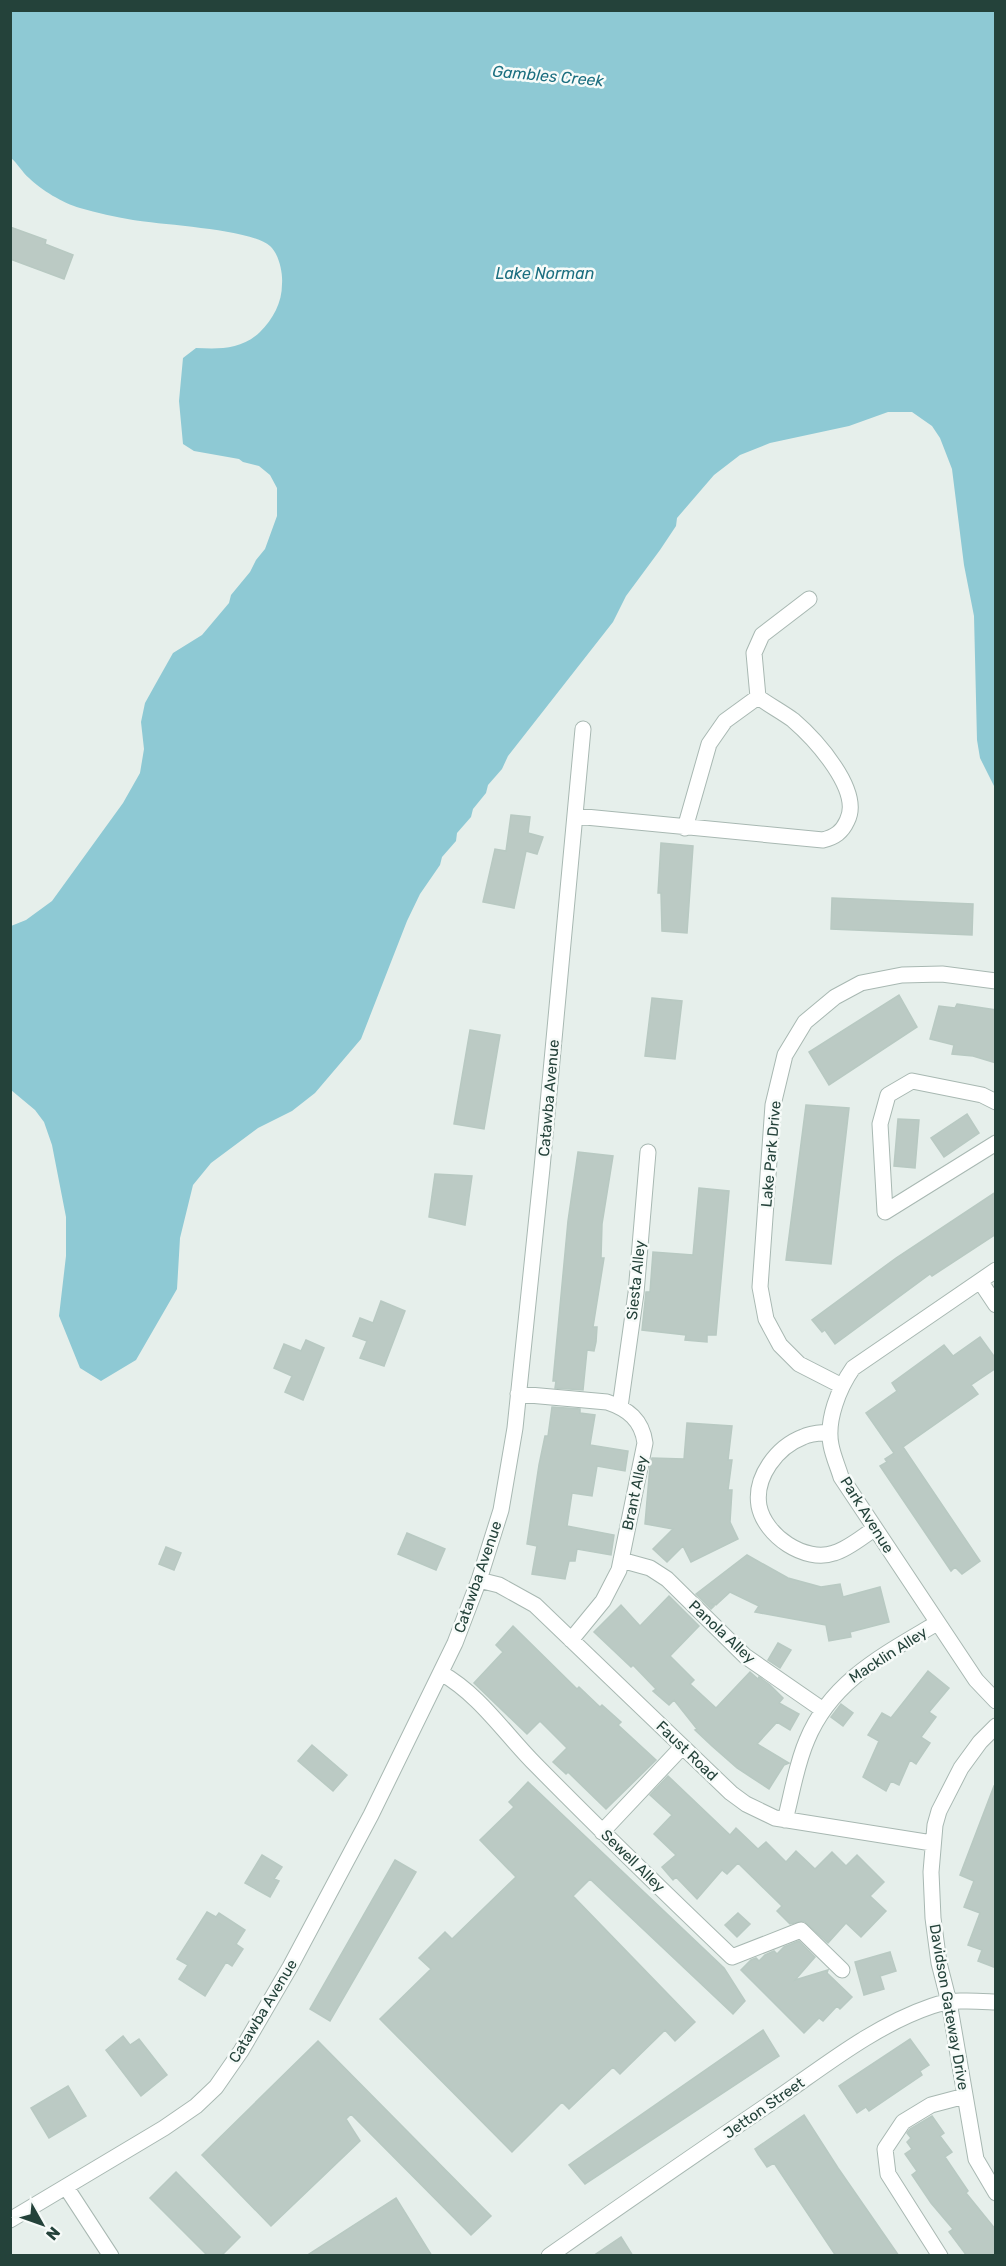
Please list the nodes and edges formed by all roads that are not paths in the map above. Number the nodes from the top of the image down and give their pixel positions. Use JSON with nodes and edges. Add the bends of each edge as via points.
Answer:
{"nodes":[{"id":1,"x":809,"y":599,"type":"dead end"},
{"id":2,"x":758,"y":697,"type":"junction"},
{"id":3,"x":583,"y":729,"type":"dead end"},
{"id":4,"x":575,"y":816,"type":"junction"},
{"id":5,"x":685,"y":828,"type":"junction"},
{"id":6,"x":996,"y":981,"type":"edge"},
{"id":7,"x":996,"y":1102,"type":"edge"},
{"id":8,"x":996,"y":1143,"type":"edge"},
{"id":9,"x":648,"y":1152,"type":"dead end"},
{"id":10,"x":996,"y":1270,"type":"edge"},
{"id":11,"x":980,"y":1281,"type":"junction"},
{"id":12,"x":996,"y":1305,"type":"edge"},
{"id":13,"x":842,"y":1386,"type":"junction"},
{"id":14,"x":518,"y":1394,"type":"junction"},
{"id":15,"x":620,"y":1407,"type":"junction"},
{"id":16,"x":830,"y":1432,"type":"junction"},
{"id":17,"x":874,"y":1529,"type":"junction"},
{"id":18,"x":621,"y":1560,"type":"junction"},
{"id":19,"x":479,"y":1580,"type":"junction"},
{"id":20,"x":937,"y":1623,"type":"junction"},
{"id":21,"x":571,"y":1640,"type":"junction"},
{"id":22,"x":441,"y":1673,"type":"junction"},
{"id":23,"x":996,"y":1701,"type":"edge"},
{"id":24,"x":823,"y":1710,"type":"junction"},
{"id":25,"x":996,"y":1726,"type":"edge"},
{"id":26,"x":682,"y":1747,"type":"junction"},
{"id":27,"x":785,"y":1820,"type":"junction"},
{"id":28,"x":602,"y":1832,"type":"junction"},
{"id":29,"x":932,"y":1843,"type":"junction"},
{"id":30,"x":842,"y":1970,"type":"dead end"},
{"id":31,"x":949,"y":2002,"type":"junction"},
{"id":32,"x":996,"y":2002,"type":"edge"},
{"id":33,"x":965,"y":2096,"type":"junction"},
{"id":34,"x":66,"y":2187,"type":"junction"},
{"id":35,"x":996,"y":2193,"type":"edge"},
{"id":36,"x":10,"y":2220,"type":"edge"},
{"id":37,"x":111,"y":2256,"type":"edge"},
{"id":38,"x":549,"y":2256,"type":"edge"},
{"id":39,"x":940,"y":2256,"type":"edge"}],
"edges":[{"from":1,"to":2,"type":"street","via":[[762,635],[754,653]]},
{"from":2,"to":5,"type":"street","via":[[725,721],[709,744]]},
{"from":2,"to":5,"type":"street","via":[[810,736],[834,767],[849,792],[849,818],[834,837],[823,840]]},
{"from":3,"to":4,"type":"street","name":"Catawba Avenue"},
{"from":4,"to":5,"type":"street"},
{"from":4,"to":14,"type":"street","name":"Catawba Avenue"},
{"from":6,"to":13,"type":"street","name":"Lake Park Drive","via":[[912,974],[861,983],[835,997],[805,1022],[785,1055],[773,1105],[759,1287],[766,1319],[780,1345],[799,1364]]},
{"from":7,"to":8,"type":"street","via":[[982,1095],[912,1081],[888,1095],[880,1124],[885,1212]]},
{"from":9,"to":15,"type":"street","name":"Siesta Alley","via":[[636,1293]]},
{"from":10,"to":11,"type":"street","name":"Park Avenue"},
{"from":11,"to":12,"type":"street"},
{"from":11,"to":13,"type":"street","name":"Park Avenue","via":[[853,1368]]},
{"from":13,"to":16,"type":"street","name":"Park Avenue"},
{"from":14,"to":15,"type":"street","via":[[606,1402]]},
{"from":14,"to":19,"type":"street","name":"Catawba Avenue","via":[[501,1509]]},
{"from":15,"to":18,"type":"street","name":"Brant Alley","via":[[635,1417],[645,1443]]},
{"from":16,"to":17,"type":"street","name":"Park Avenue","via":[[841,1477]]},
{"from":16,"to":17,"type":"street","via":[[804,1436],[782,1448],[768,1467],[760,1488],[759,1507],[769,1526],[784,1541],[818,1556],[835,1553]]},
{"from":17,"to":20,"type":"street","name":"Park Avenue"},
{"from":18,"to":21,"type":"street","name":"Brant Alley","via":[[603,1601]]},
{"from":18,"to":24,"type":"street","name":"Panola Alley","via":[[650,1568],[667,1579],[745,1656]]},
{"from":19,"to":21,"type":"street","name":"Faust Road","via":[[522,1596]]},
{"from":19,"to":22,"type":"street","name":"Catawba Avenue"},
{"from":20,"to":23,"type":"street","name":"Park Avenue","via":[[976,1680]]},
{"from":20,"to":24,"type":"street","name":"Macklin Alley","via":[[844,1684]]},
{"from":21,"to":26,"type":"street","name":"Faust Road"},
{"from":22,"to":28,"type":"street","name":"Sewell Alley","via":[[470,1694]]},
{"from":22,"to":34,"type":"street","name":"Catawba Avenue","via":[[372,1815],[290,1966],[216,2087],[164,2128]]},
{"from":24,"to":27,"type":"street","name":"Macklin Alley","via":[[806,1742]]},
{"from":25,"to":29,"type":"street","name":"Davidson Gateway Drive","via":[[980,1742],[950,1788],[939,1811]]},
{"from":26,"to":27,"type":"street","name":"Faust Road","via":[[746,1804]]},
{"from":26,"to":28,"type":"street"},
{"from":27,"to":29,"type":"street","name":"Faust Road"},
{"from":28,"to":30,"type":"street","name":"Sewell Alley","via":[[732,1957],[801,1930]]},
{"from":29,"to":31,"type":"street","name":"Davidson Gateway Drive","via":[[933,1918]]},
{"from":31,"to":32,"type":"street","name":"Jetton Street"},
{"from":31,"to":33,"type":"street","name":"Davidson Gateway Drive"},
{"from":31,"to":38,"type":"street","name":"Jetton Street","via":[[869,2037]]},
{"from":33,"to":35,"type":"street","name":"Davidson Gateway Drive","via":[[976,2159]]},
{"from":33,"to":39,"type":"street","via":[[931,2105],[903,2122],[885,2149],[888,2174]]},
{"from":34,"to":36,"type":"street","name":"Catawba Avenue"},
{"from":34,"to":37,"type":"street"}]}
